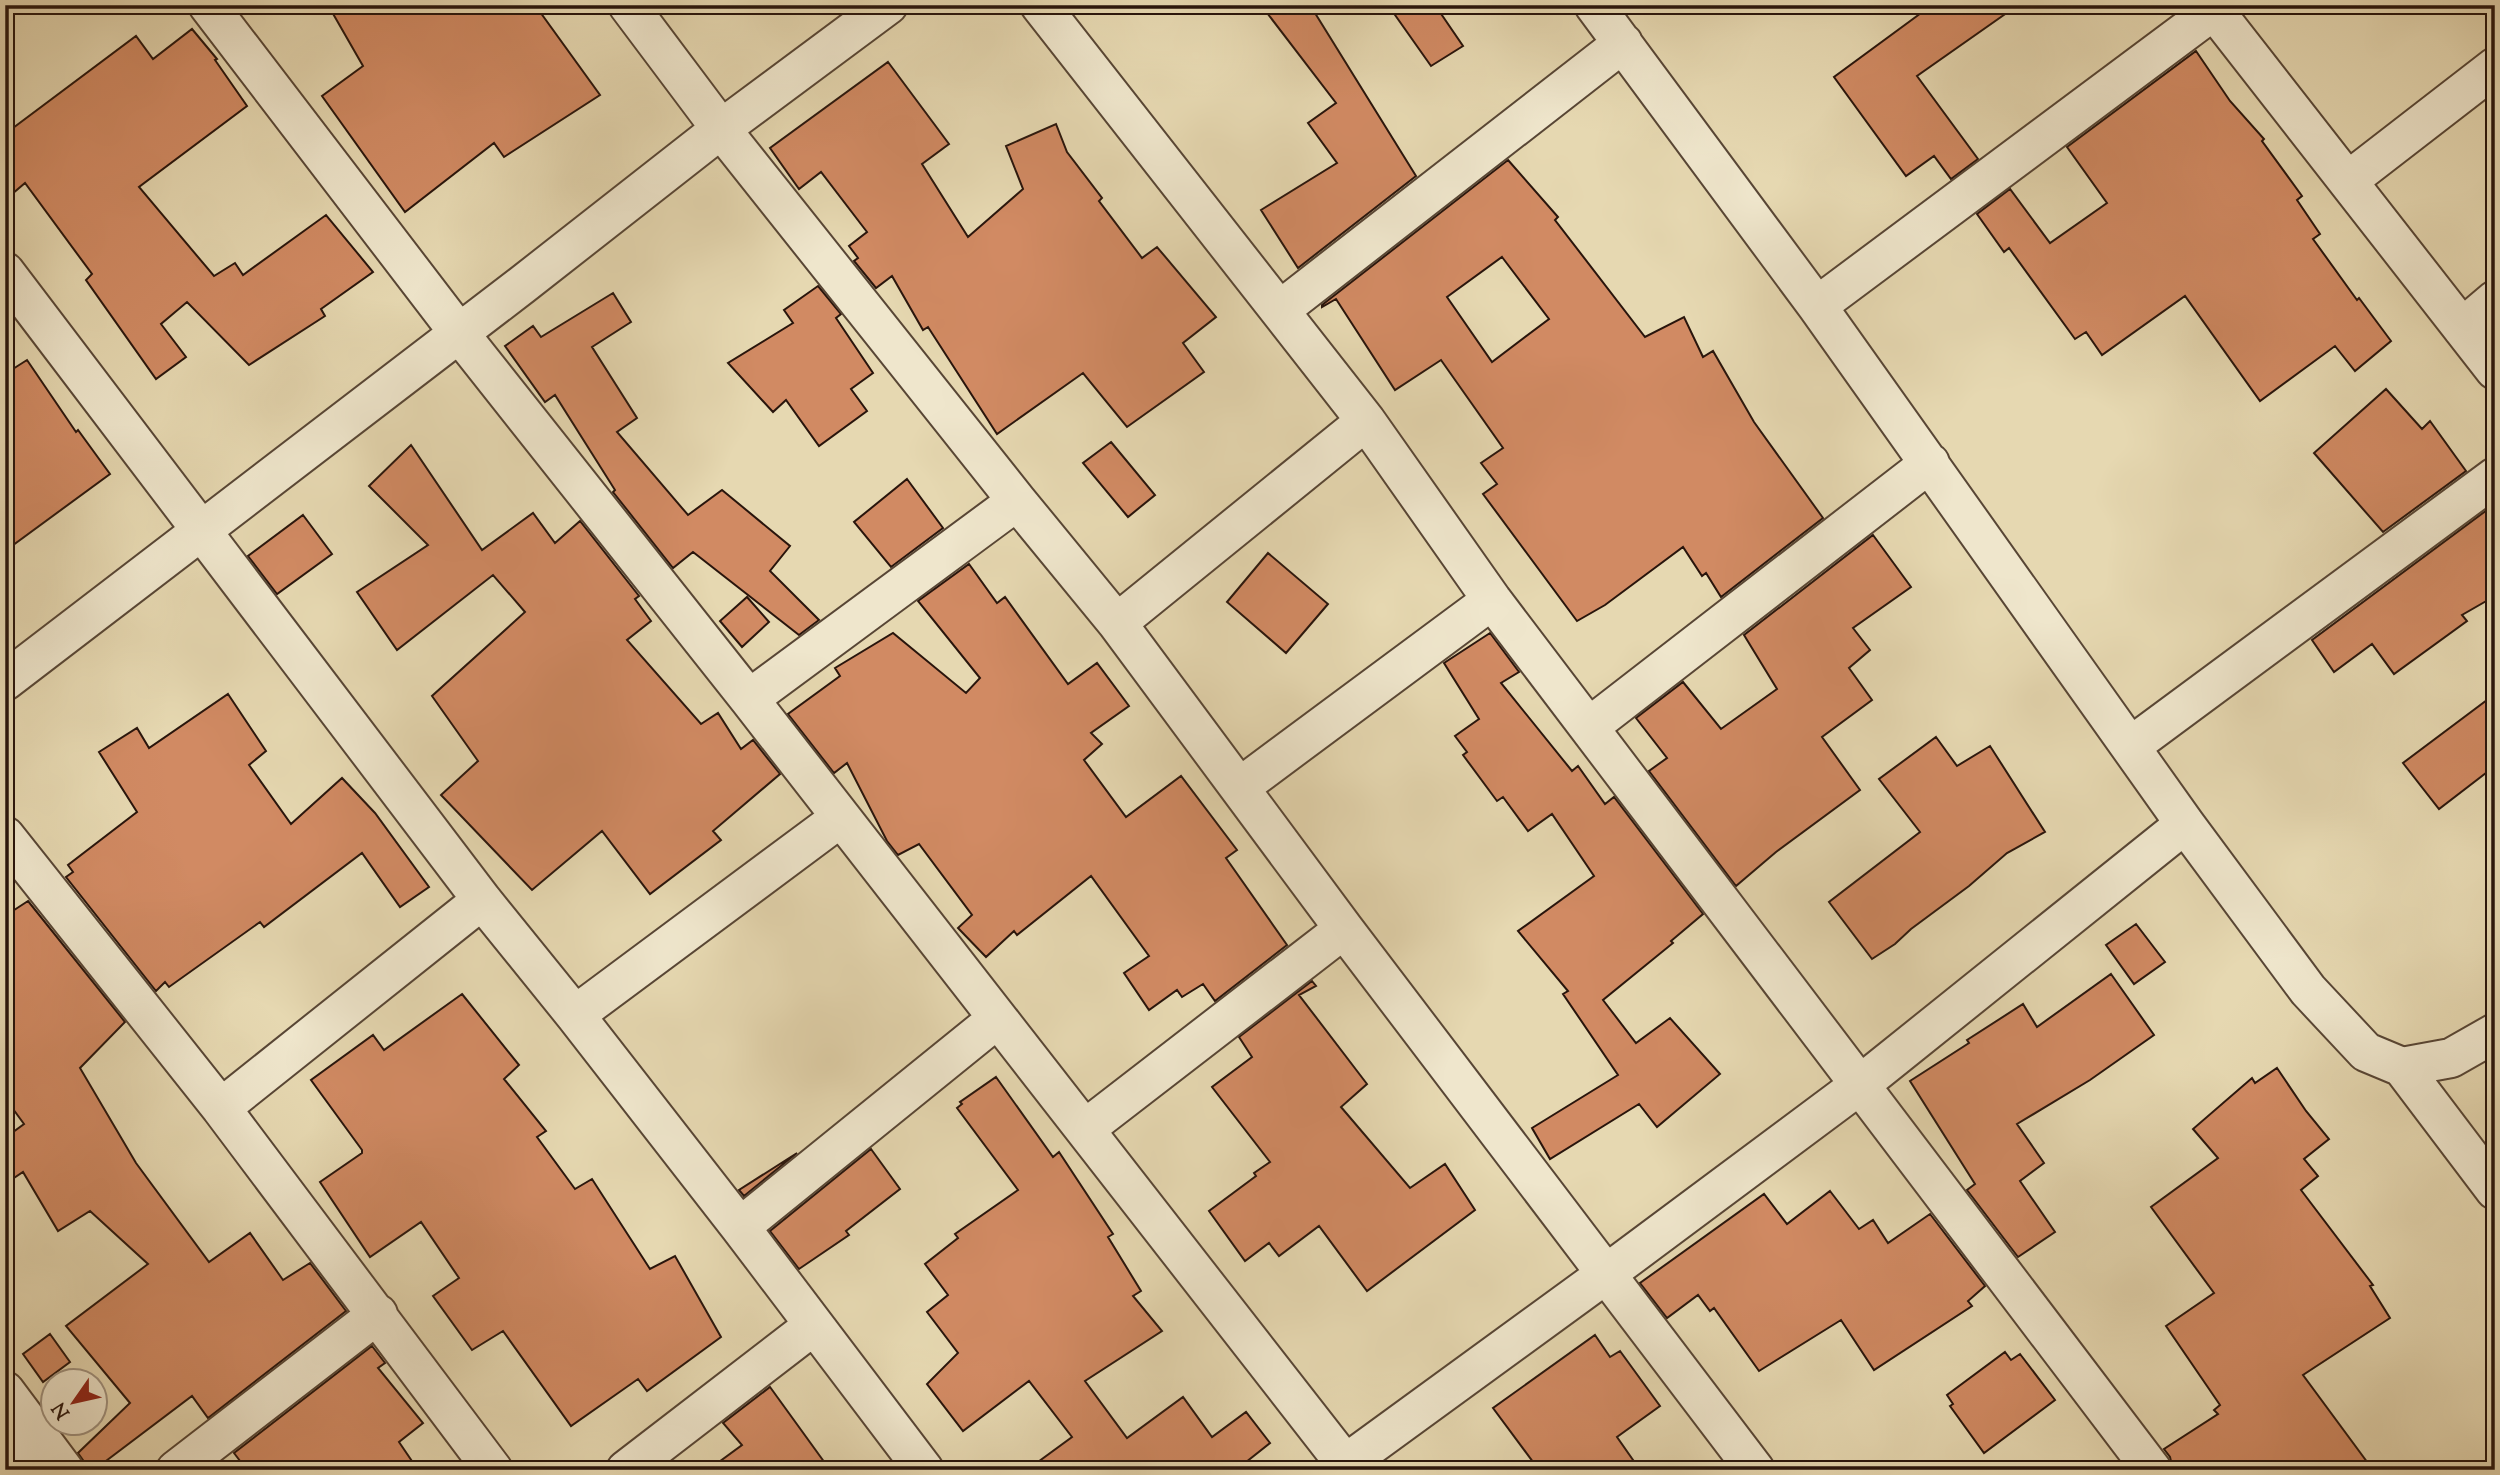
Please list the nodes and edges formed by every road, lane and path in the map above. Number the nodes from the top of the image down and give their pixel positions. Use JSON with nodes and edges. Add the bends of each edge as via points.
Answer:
{"nodes":[{"id":1,"x":208,"y":5,"type":"edge"},
{"id":2,"x":628,"y":5,"type":"edge"},
{"id":3,"x":888,"y":5,"type":"edge"},
{"id":4,"x":1040,"y":5,"type":"edge"},
{"id":5,"x":1594,"y":5,"type":"edge"},
{"id":6,"x":2212,"y":8,"type":"edge"},
{"id":7,"x":1623,"y":43,"type":"junction"},
{"id":8,"x":2495,"y":67,"type":"edge"},
{"id":9,"x":721,"y":129,"type":"junction"},
{"id":10,"x":2349,"y":180,"type":"junction"},
{"id":11,"x":5,"y":272,"type":"edge"},
{"id":12,"x":2495,"y":300,"type":"edge"},
{"id":13,"x":1817,"y":306,"type":"junction"},
{"id":14,"x":1280,"y":310,"type":"junction"},
{"id":15,"x":2462,"y":328,"type":"junction"},
{"id":16,"x":459,"y":333,"type":"junction"},
{"id":17,"x":2495,"y":370,"type":"edge"},
{"id":18,"x":1366,"y":421,"type":"junction"},
{"id":19,"x":1930,"y":463,"type":"junction"},
{"id":20,"x":2495,"y":477,"type":"edge"},
{"id":21,"x":1017,"y":501,"type":"junction"},
{"id":22,"x":201,"y":531,"type":"junction"},
{"id":23,"x":1492,"y":600,"type":"junction"},
{"id":24,"x":1117,"y":623,"type":"junction"},
{"id":25,"x":5,"y":681,"type":"edge"},
{"id":26,"x":749,"y":699,"type":"junction"},
{"id":27,"x":1589,"y":727,"type":"junction"},
{"id":28,"x":2131,"y":746,"type":"junction"},
{"id":29,"x":1240,"y":787,"type":"junction"},
{"id":30,"x":840,"y":818,"type":"junction"},
{"id":31,"x":2185,"y":824,"type":"junction"},
{"id":32,"x":5,"y":836,"type":"edge"},
{"id":33,"x":482,"y":900,"type":"junction"},
{"id":34,"x":1344,"y":929,"type":"junction"},
{"id":35,"x":575,"y":1015,"type":"junction"},
{"id":36,"x":997,"y":1019,"type":"junction"},
{"id":37,"x":2495,"y":1033,"type":"edge"},
{"id":38,"x":2402,"y":1068,"type":"junction"},
{"id":39,"x":1861,"y":1084,"type":"junction"},
{"id":40,"x":221,"y":1108,"type":"junction"},
{"id":41,"x":1085,"y":1129,"type":"junction"},
{"id":42,"x":2495,"y":1190,"type":"edge"},
{"id":43,"x":740,"y":1227,"type":"junction"},
{"id":44,"x":1606,"y":1274,"type":"junction"},
{"id":45,"x":378,"y":1314,"type":"junction"},
{"id":46,"x":813,"y":1326,"type":"junction"},
{"id":47,"x":5,"y":1391,"type":"edge"},
{"id":48,"x":38,"y":1435,"type":"edge"},
{"id":49,"x":39,"y":1436,"type":"joint"},
{"id":50,"x":5,"y":1461,"type":"edge"},
{"id":51,"x":1344,"y":1468,"type":"edge"},
{"id":52,"x":64,"y":1470,"type":"edge"},
{"id":53,"x":176,"y":1470,"type":"edge"},
{"id":54,"x":494,"y":1470,"type":"edge"},
{"id":55,"x":626,"y":1470,"type":"edge"},
{"id":56,"x":924,"y":1470,"type":"edge"},
{"id":57,"x":1755,"y":1470,"type":"edge"},
{"id":58,"x":2152,"y":1470,"type":"edge"}],
"edges":[{"from":1,"to":16,"type":"street"},
{"from":2,"to":9,"type":"street"},
{"from":3,"to":9,"type":"street"},
{"from":4,"to":14,"type":"street"},
{"from":5,"to":7,"type":"street"},
{"from":6,"to":10,"type":"street"},
{"from":6,"to":13,"type":"street"},
{"from":7,"to":13,"type":"street"},
{"from":7,"to":14,"type":"street"},
{"from":8,"to":10,"type":"street"},
{"from":9,"to":16,"type":"street"},
{"from":9,"to":21,"type":"street"},
{"from":10,"to":15,"type":"street"},
{"from":11,"to":22,"type":"street"},
{"from":12,"to":15,"type":"street"},
{"from":13,"to":19,"type":"street"},
{"from":14,"to":18,"type":"street"},
{"from":15,"to":17,"type":"street"},
{"from":16,"to":22,"type":"street"},
{"from":16,"to":26,"type":"street"},
{"from":18,"to":23,"type":"street"},
{"from":18,"to":24,"type":"street"},
{"from":19,"to":27,"type":"street"},
{"from":19,"to":28,"type":"street"},
{"from":20,"to":28,"type":"street"},
{"from":21,"to":24,"type":"street"},
{"from":21,"to":26,"type":"street"},
{"from":22,"to":25,"type":"street"},
{"from":22,"to":33,"type":"street"},
{"from":23,"to":27,"type":"street"},
{"from":23,"to":29,"type":"street"},
{"from":24,"to":29,"type":"street"},
{"from":26,"to":30,"type":"street"},
{"from":27,"to":39,"type":"street"},
{"from":28,"to":31,"type":"street"},
{"from":29,"to":34,"type":"street"},
{"from":30,"to":35,"type":"street"},
{"from":30,"to":36,"type":"street"},
{"from":31,"to":38,"type":"street","via":[[2308,990],[2366,1052]]},
{"from":31,"to":39,"type":"street"},
{"from":32,"to":40,"type":"street"},
{"from":33,"to":35,"type":"street"},
{"from":33,"to":40,"type":"street"},
{"from":34,"to":41,"type":"street"},
{"from":34,"to":44,"type":"street"},
{"from":35,"to":43,"type":"street"},
{"from":36,"to":41,"type":"street"},
{"from":36,"to":43,"type":"street"},
{"from":37,"to":38,"type":"street","via":[[2451,1058]]},
{"from":38,"to":42,"type":"street"},
{"from":39,"to":44,"type":"street"},
{"from":39,"to":58,"type":"street"},
{"from":40,"to":45,"type":"street"},
{"from":41,"to":51,"type":"street"},
{"from":43,"to":46,"type":"street"},
{"from":44,"to":51,"type":"street"},
{"from":44,"to":57,"type":"street"},
{"from":45,"to":53,"type":"street"},
{"from":45,"to":54,"type":"street"},
{"from":46,"to":55,"type":"street"},
{"from":46,"to":56,"type":"street"},
{"from":47,"to":48,"type":"street"},
{"from":49,"to":50,"type":"street"},
{"from":49,"to":52,"type":"street"}]}
